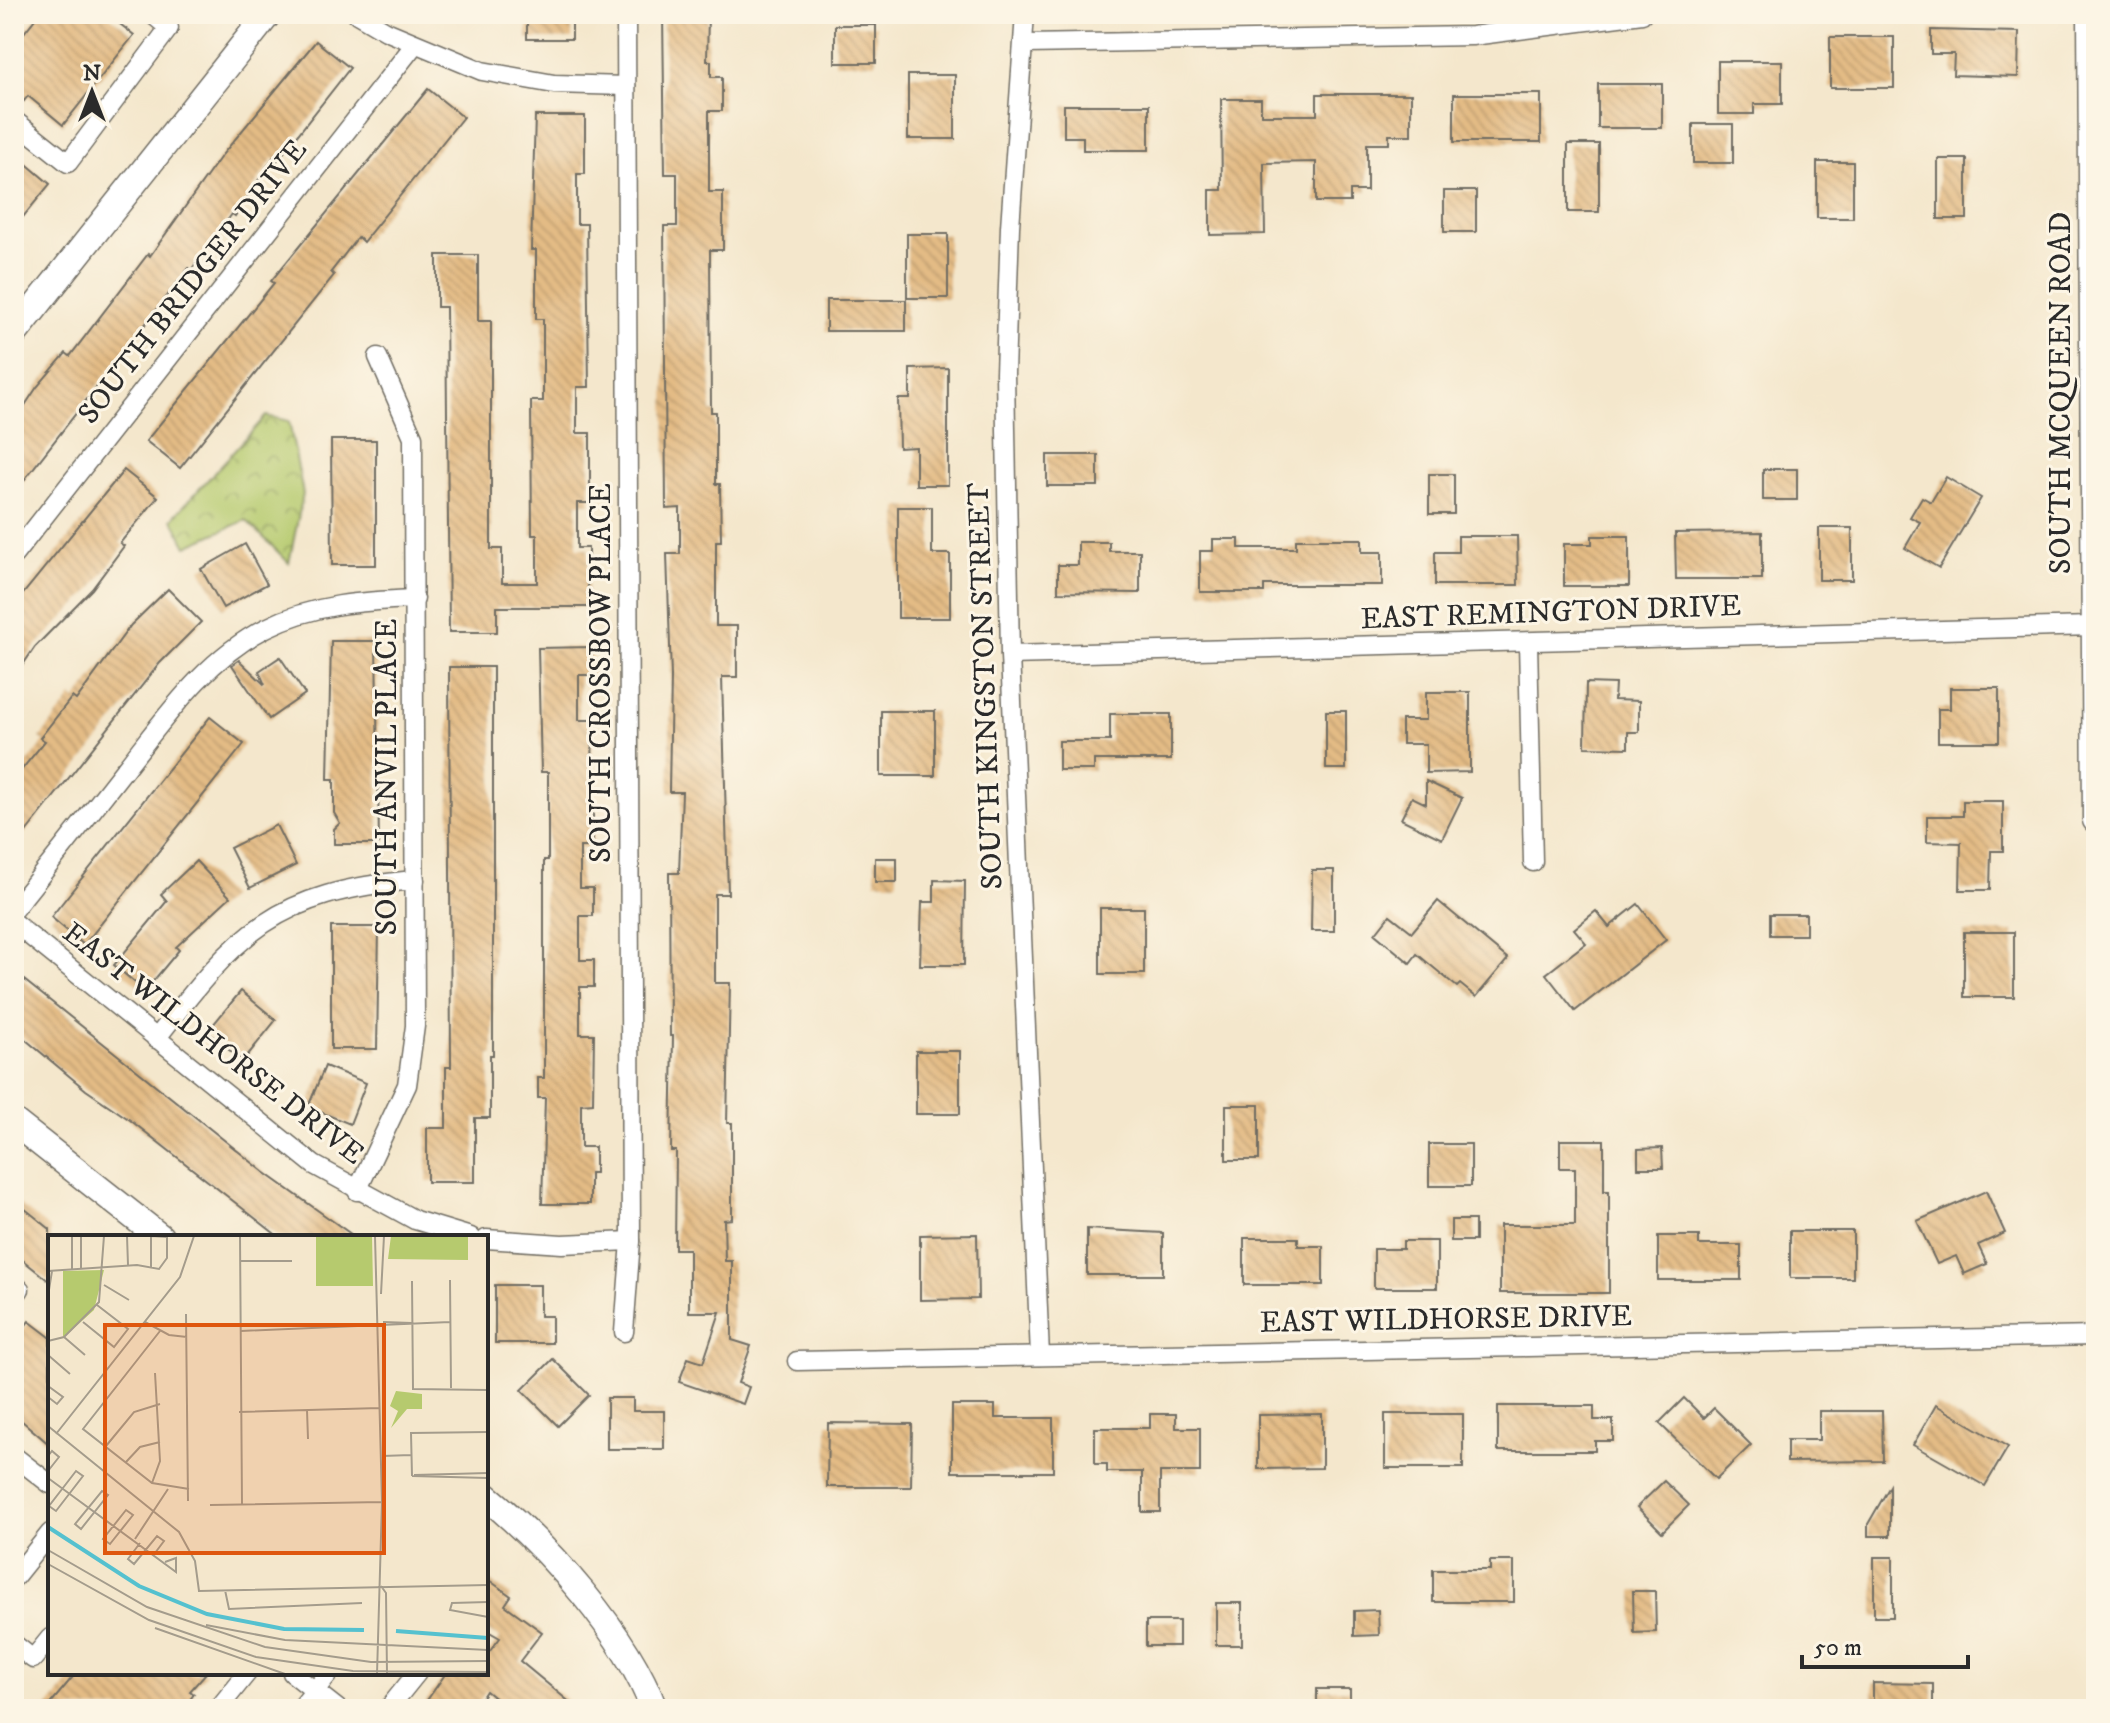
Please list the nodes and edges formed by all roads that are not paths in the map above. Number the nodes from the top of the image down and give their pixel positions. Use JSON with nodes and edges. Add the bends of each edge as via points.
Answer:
{"nodes":[{"id":1,"x":152,"y":14,"type":"edge"},
{"id":2,"x":268,"y":14,"type":"edge"},
{"id":3,"x":357,"y":14,"type":"edge"},
{"id":4,"x":626,"y":14,"type":"edge"},
{"id":5,"x":1025,"y":14,"type":"edge"},
{"id":6,"x":1642,"y":14,"type":"edge"},
{"id":7,"x":2091,"y":14,"type":"edge"},
{"id":8,"x":415,"y":44,"type":"junction"},
{"id":9,"x":1026,"y":44,"type":"junction"},
{"id":10,"x":626,"y":86,"type":"junction"},
{"id":11,"x":14,"y":120,"type":"edge"},
{"id":12,"x":14,"y":334,"type":"edge"},
{"id":13,"x":378,"y":357,"type":"dead end"},
{"id":14,"x":14,"y":555,"type":"edge"},
{"id":15,"x":415,"y":599,"type":"junction"},
{"id":16,"x":2093,"y":626,"type":"junction"},
{"id":17,"x":1528,"y":642,"type":"junction"},
{"id":18,"x":1010,"y":655,"type":"junction"},
{"id":19,"x":2096,"y":820,"type":"edge"},
{"id":20,"x":1533,"y":862,"type":"dead end"},
{"id":21,"x":415,"y":880,"type":"junction"},
{"id":22,"x":14,"y":909,"type":"edge"},
{"id":23,"x":14,"y":923,"type":"edge"},
{"id":24,"x":156,"y":1039,"type":"junction"},
{"id":25,"x":14,"y":1122,"type":"edge"},
{"id":26,"x":357,"y":1191,"type":"junction"},
{"id":27,"x":157,"y":1235,"type":"edge"},
{"id":28,"x":464,"y":1235,"type":"edge"},
{"id":29,"x":488,"y":1239,"type":"edge"},
{"id":30,"x":631,"y":1241,"type":"junction"},
{"id":31,"x":14,"y":1284,"type":"edge"},
{"id":32,"x":14,"y":1297,"type":"edge"},
{"id":33,"x":624,"y":1332,"type":"dead end"},
{"id":34,"x":2096,"y":1336,"type":"edge"},
{"id":35,"x":1040,"y":1356,"type":"junction"},
{"id":36,"x":797,"y":1361,"type":"dead end"},
{"id":37,"x":14,"y":1456,"type":"edge"},
{"id":38,"x":48,"y":1482,"type":"edge"},
{"id":39,"x":488,"y":1498,"type":"edge"},
{"id":40,"x":48,"y":1536,"type":"edge"},
{"id":41,"x":14,"y":1578,"type":"edge"},
{"id":42,"x":48,"y":1640,"type":"edge"},
{"id":43,"x":14,"y":1644,"type":"edge"},
{"id":44,"x":245,"y":1675,"type":"edge"},
{"id":45,"x":295,"y":1675,"type":"edge"},
{"id":46,"x":327,"y":1675,"type":"edge"},
{"id":47,"x":415,"y":1675,"type":"edge"},
{"id":48,"x":315,"y":1691,"type":"junction"},
{"id":49,"x":218,"y":1709,"type":"edge"},
{"id":50,"x":300,"y":1709,"type":"edge"},
{"id":51,"x":338,"y":1709,"type":"edge"},
{"id":52,"x":388,"y":1709,"type":"edge"},
{"id":53,"x":654,"y":1709,"type":"edge"}],
"edges":[{"from":1,"to":11,"type":"street","via":[[169,28],[68,163]]},
{"from":2,"to":12,"type":"street"},
{"from":3,"to":8,"type":"street"},
{"from":4,"to":10,"type":"street","name":"SOUTH CROSSBOW PLACE"},
{"from":5,"to":9,"type":"street","name":"SOUTH KINGSTON STREET"},
{"from":6,"to":9,"type":"street","via":[[1472,36]]},
{"from":7,"to":16,"type":"street","name":"SOUTH MCQUEEN ROAD"},
{"from":8,"to":10,"type":"street","via":[[482,71],[554,84]]},
{"from":8,"to":14,"type":"street","name":"SOUTH BRIDGER DRIVE"},
{"from":9,"to":18,"type":"street","name":"SOUTH KINGSTON STREET","via":[[1010,227],[1005,373]]},
{"from":10,"to":30,"type":"street","name":"SOUTH CROSSBOW PLACE"},
{"from":13,"to":15,"type":"street","name":"SOUTH ANVIL PLACE","via":[[413,437]]},
{"from":15,"to":21,"type":"street","name":"SOUTH ANVIL PLACE"},
{"from":15,"to":22,"type":"street","via":[[314,610],[266,628],[221,658],[186,692]]},
{"from":16,"to":17,"type":"street","name":"EAST REMINGTON DRIVE"},
{"from":16,"to":19,"type":"street","name":"SOUTH MCQUEEN ROAD"},
{"from":17,"to":18,"type":"street","name":"EAST REMINGTON DRIVE"},
{"from":17,"to":20,"type":"street"},
{"from":18,"to":35,"type":"street","name":"SOUTH KINGSTON STREET"},
{"from":21,"to":24,"type":"street","via":[[330,893],[265,921],[221,957]]},
{"from":21,"to":26,"type":"street","name":"SOUTH ANVIL PLACE","via":[[415,1026],[407,1085]]},
{"from":23,"to":24,"type":"street","name":"EAST WILDHORSE DRIVE"},
{"from":24,"to":26,"type":"street","name":"EAST WILDHORSE DRIVE","via":[[314,1165]]},
{"from":25,"to":27,"type":"street"},
{"from":26,"to":28,"type":"street","name":"EAST WILDHORSE DRIVE","via":[[415,1220]]},
{"from":29,"to":30,"type":"street"},
{"from":30,"to":33,"type":"street","name":"SOUTH CROSSBOW PLACE"},
{"from":31,"to":32,"type":"street","via":[[20,1289]]},
{"from":34,"to":35,"type":"street","name":"EAST WILDHORSE DRIVE"},
{"from":35,"to":36,"type":"street","name":"EAST WILDHORSE DRIVE"},
{"from":37,"to":38,"type":"street"},
{"from":39,"to":53,"type":"street","via":[[560,1566],[607,1627]]},
{"from":40,"to":41,"type":"street"},
{"from":42,"to":43,"type":"street","via":[[33,1659]]},
{"from":44,"to":49,"type":"street"},
{"from":45,"to":48,"type":"street"},
{"from":46,"to":48,"type":"street"},
{"from":47,"to":52,"type":"street"},
{"from":48,"to":50,"type":"street"},
{"from":48,"to":51,"type":"street"}]}
